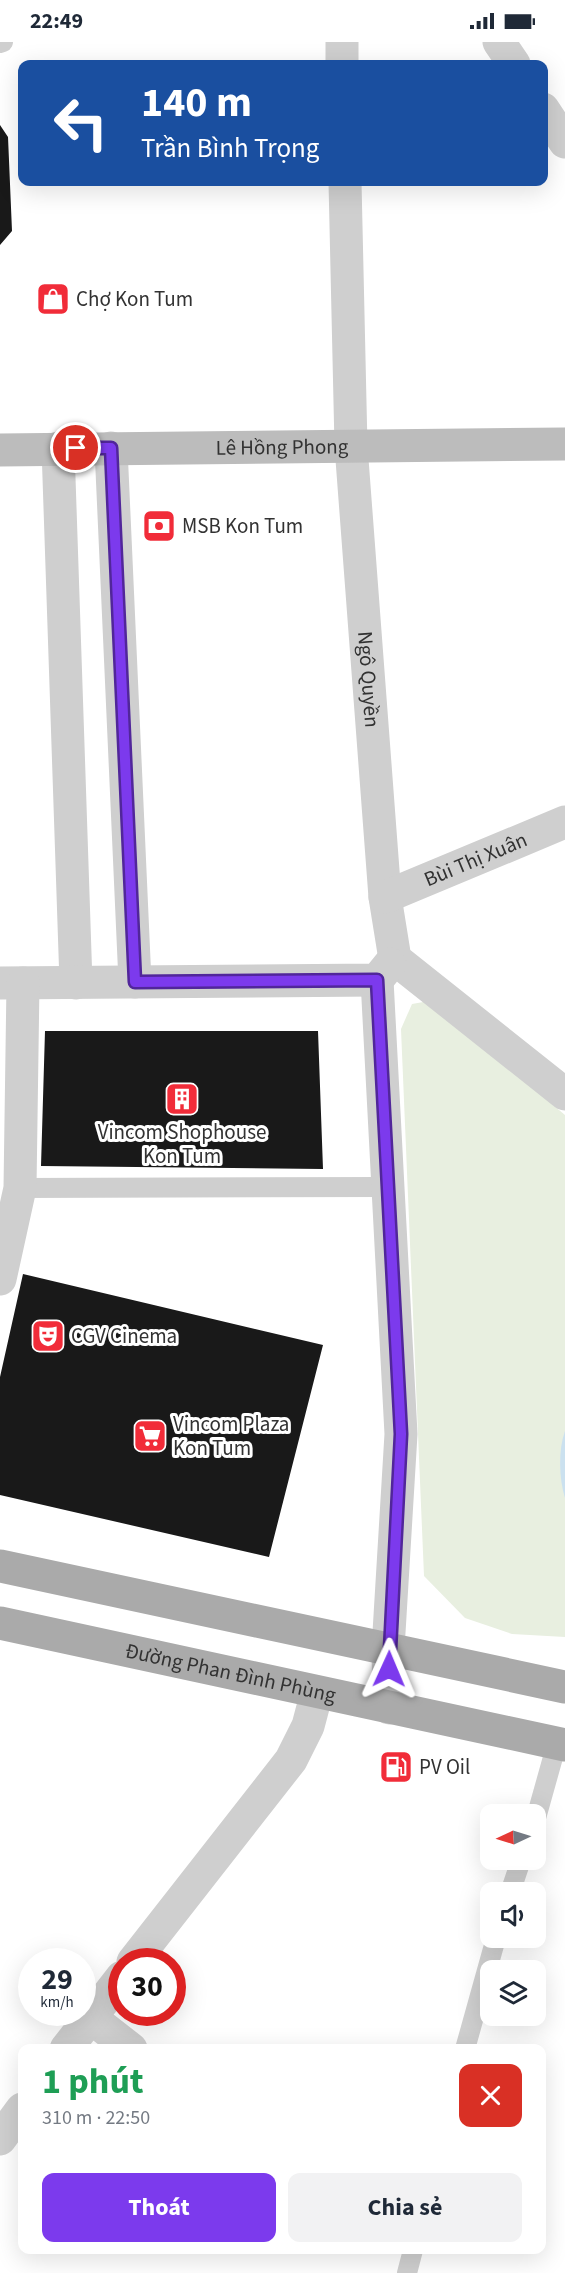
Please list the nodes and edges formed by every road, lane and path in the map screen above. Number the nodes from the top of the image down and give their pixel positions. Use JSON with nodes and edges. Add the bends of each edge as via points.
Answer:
{"nodes":[{"id":1,"x":342,"y":42,"type":"edge"},
{"id":2,"x":499,"y":42,"type":"edge"},
{"id":3,"x":342,"y":60,"type":"edge"},
{"id":4,"x":511,"y":60,"type":"edge"},
{"id":5,"x":548,"y":116,"type":"edge"},
{"id":6,"x":565,"y":142,"type":"edge"},
{"id":7,"x":345,"y":186,"type":"edge"},
{"id":8,"x":565,"y":444,"type":"edge"},
{"id":9,"x":351,"y":446,"type":"junction"},
{"id":10,"x":58,"y":448,"type":"junction"},
{"id":11,"x":111,"y":448,"type":"junction"},
{"id":12,"x":0,"y":450,"type":"edge"},
{"id":13,"x":565,"y":822,"type":"edge"},
{"id":14,"x":385,"y":897,"type":"junction"},
{"id":15,"x":386,"y":969,"type":"junction"},
{"id":16,"x":135,"y":982,"type":"junction"},
{"id":17,"x":11,"y":983,"type":"edge"},
{"id":18,"x":76,"y":983,"type":"junction"},
{"id":19,"x":565,"y":1094,"type":"edge"},
{"id":20,"x":387,"y":1187,"type":"junction"},
{"id":21,"x":20,"y":1188,"type":"junction"},
{"id":22,"x":0,"y":1279,"type":"edge"},
{"id":23,"x":0,"y":1566,"type":"edge"},
{"id":24,"x":0,"y":1623,"type":"edge"},
{"id":25,"x":388,"y":1650,"type":"junction"},
{"id":26,"x":565,"y":1687,"type":"edge"},
{"id":27,"x":317,"y":1692,"type":"junction"},
{"id":28,"x":389,"y":1708,"type":"junction"},
{"id":29,"x":561,"y":1744,"type":"edge"},
{"id":30,"x":541,"y":1804,"type":"edge"},
{"id":31,"x":144,"y":1948,"type":"edge"},
{"id":32,"x":493,"y":1948,"type":"edge"},
{"id":33,"x":108,"y":1994,"type":"edge"},
{"id":34,"x":96,"y":2010,"type":"edge"},
{"id":35,"x":96,"y":2022,"type":"edge"},
{"id":36,"x":83,"y":2026,"type":"edge"},
{"id":37,"x":70,"y":2044,"type":"edge"},
{"id":38,"x":125,"y":2044,"type":"edge"},
{"id":39,"x":466,"y":2044,"type":"edge"},
{"id":40,"x":18,"y":2114,"type":"edge"},
{"id":41,"x":0,"y":2139,"type":"edge"},
{"id":42,"x":412,"y":2254,"type":"edge"},
{"id":43,"x":407,"y":2273,"type":"edge"}],
"edges":[{"from":1,"to":3,"type":"street"},
{"from":2,"to":4,"type":"street"},
{"from":5,"to":6,"type":"street"},
{"from":7,"to":9,"type":"street","name":"Ngô Quyền"},
{"from":8,"to":9,"type":"street","name":"Lê Hồng Phong"},
{"from":9,"to":11,"type":"street","name":"Lê Hồng Phong"},
{"from":9,"to":14,"type":"street","name":"Ngô Quyền"},
{"from":10,"to":11,"type":"street","name":"Lê Hồng Phong"},
{"from":10,"to":12,"type":"street","name":"Lê Hồng Phong"},
{"from":10,"to":18,"type":"street"},
{"from":11,"to":16,"type":"street"},
{"from":13,"to":14,"type":"street","name":"Bùi Thị Xuân"},
{"from":14,"to":15,"type":"street","name":"Ngô Quyền"},
{"from":15,"to":16,"type":"street"},
{"from":15,"to":19,"type":"street"},
{"from":15,"to":20,"type":"street","name":"Ngô Quyền"},
{"from":16,"to":18,"type":"street"},
{"from":17,"to":18,"type":"street"},
{"from":17,"to":21,"type":"street"},
{"from":20,"to":21,"type":"lane"},
{"from":20,"to":25,"type":"street","name":"Ngô Quyền","via":[[401,1434]]},
{"from":21,"to":22,"type":"street"},
{"from":23,"to":25,"type":"main road"},
{"from":24,"to":27,"type":"main road","name":"Đường Phan Đình Phùng"},
{"from":25,"to":26,"type":"main road"},
{"from":25,"to":28,"type":"street","name":"Ngô Quyền"},
{"from":27,"to":28,"type":"main road","name":"Đường Phan Đình Phùng"},
{"from":27,"to":31,"type":"street","via":[[308,1726],[291,1760]]},
{"from":28,"to":29,"type":"main road","name":"Đường Phan Đình Phùng"},
{"from":29,"to":30,"type":"lane"},
{"from":32,"to":39,"type":"lane"},
{"from":33,"to":34,"type":"street"},
{"from":35,"to":38,"type":"street"},
{"from":36,"to":37,"type":"street"},
{"from":40,"to":41,"type":"street"},
{"from":42,"to":43,"type":"lane"}]}
